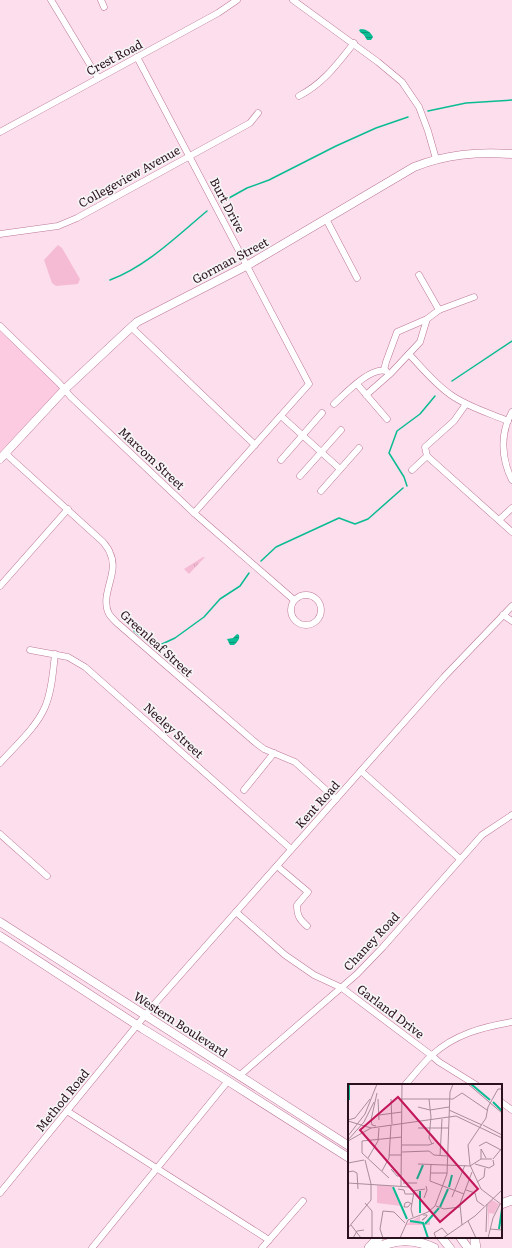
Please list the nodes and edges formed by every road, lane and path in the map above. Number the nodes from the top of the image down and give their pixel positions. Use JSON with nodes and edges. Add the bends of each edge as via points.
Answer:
{"nodes":[{"id":1,"x":51,"y":0,"type":"edge"},
{"id":2,"x":101,"y":0,"type":"edge"},
{"id":3,"x":237,"y":0,"type":"edge"},
{"id":4,"x":295,"y":0,"type":"edge"},
{"id":5,"x":104,"y":7,"type":"dead end"},
{"id":6,"x":354,"y":43,"type":"junction"},
{"id":7,"x":137,"y":57,"type":"junction"},
{"id":8,"x":98,"y":78,"type":"junction"},
{"id":9,"x":299,"y":96,"type":"dead end"},
{"id":10,"x":258,"y":113,"type":"dead end"},
{"id":11,"x":0,"y":132,"type":"edge"},
{"id":12,"x":512,"y":154,"type":"edge"},
{"id":13,"x":189,"y":156,"type":"junction"},
{"id":14,"x":436,"y":159,"type":"junction"},
{"id":15,"x":326,"y":219,"type":"junction"},
{"id":16,"x":0,"y":234,"type":"edge"},
{"id":17,"x":248,"y":265,"type":"junction"},
{"id":18,"x":419,"y":275,"type":"dead end"},
{"id":19,"x":357,"y":278,"type":"dead end"},
{"id":20,"x":474,"y":297,"type":"dead end"},
{"id":21,"x":439,"y":310,"type":"junction"},
{"id":22,"x":427,"y":319,"type":"junction"},
{"id":23,"x":0,"y":326,"type":"edge"},
{"id":24,"x":131,"y":327,"type":"junction"},
{"id":25,"x":409,"y":354,"type":"junction"},
{"id":26,"x":384,"y":370,"type":"junction"},
{"id":27,"x":391,"y":373,"type":"junction"},
{"id":28,"x":357,"y":384,"type":"junction"},
{"id":29,"x":65,"y":389,"type":"junction"},
{"id":30,"x":366,"y":395,"type":"junction"},
{"id":31,"x":334,"y":404,"type":"dead end"},
{"id":32,"x":466,"y":404,"type":"junction"},
{"id":33,"x":512,"y":412,"type":"edge"},
{"id":34,"x":322,"y":413,"type":"dead end"},
{"id":35,"x":281,"y":416,"type":"junction"},
{"id":36,"x":387,"y":419,"type":"dead end"},
{"id":37,"x":508,"y":420,"type":"junction"},
{"id":38,"x":341,"y":430,"type":"dead end"},
{"id":39,"x":302,"y":436,"type":"junction"},
{"id":40,"x":255,"y":445,"type":"junction"},
{"id":41,"x":359,"y":448,"type":"dead end"},
{"id":42,"x":321,"y":452,"type":"junction"},
{"id":43,"x":2,"y":456,"type":"edge"},
{"id":44,"x":427,"y":456,"type":"junction"},
{"id":45,"x":281,"y":460,"type":"dead end"},
{"id":46,"x":340,"y":469,"type":"junction"},
{"id":47,"x":412,"y":470,"type":"dead end"},
{"id":48,"x":300,"y":476,"type":"dead end"},
{"id":49,"x":512,"y":480,"type":"edge"},
{"id":50,"x":321,"y":491,"type":"dead end"},
{"id":51,"x":512,"y":508,"type":"edge"},
{"id":52,"x":68,"y":509,"type":"junction"},
{"id":53,"x":194,"y":513,"type":"junction"},
{"id":54,"x":499,"y":520,"type":"junction"},
{"id":55,"x":512,"y":532,"type":"edge"},
{"id":56,"x":0,"y":586,"type":"edge"},
{"id":57,"x":294,"y":600,"type":"junction"},
{"id":58,"x":512,"y":606,"type":"edge"},
{"id":59,"x":503,"y":615,"type":"junction"},
{"id":60,"x":512,"y":621,"type":"edge"},
{"id":61,"x":30,"y":650,"type":"dead end"},
{"id":62,"x":55,"y":654,"type":"junction"},
{"id":63,"x":274,"y":753,"type":"junction"},
{"id":64,"x":0,"y":763,"type":"edge"},
{"id":65,"x":361,"y":771,"type":"junction"},
{"id":66,"x":244,"y":790,"type":"dead end"},
{"id":67,"x":336,"y":799,"type":"junction"},
{"id":68,"x":512,"y":815,"type":"edge"},
{"id":69,"x":0,"y":834,"type":"edge"},
{"id":70,"x":291,"y":849,"type":"junction"},
{"id":71,"x":460,"y":859,"type":"junction"},
{"id":72,"x":277,"y":866,"type":"junction"},
{"id":73,"x":47,"y":876,"type":"dead end"},
{"id":74,"x":236,"y":912,"type":"junction"},
{"id":75,"x":0,"y":922,"type":"edge"},
{"id":76,"x":307,"y":926,"type":"dead end"},
{"id":77,"x":0,"y":936,"type":"edge"},
{"id":78,"x":342,"y":988,"type":"junction"},
{"id":79,"x":142,"y":1020,"type":"junction"},
{"id":80,"x":512,"y":1022,"type":"edge"},
{"id":81,"x":432,"y":1055,"type":"junction"},
{"id":82,"x":239,"y":1076,"type":"junction"},
{"id":83,"x":228,"y":1081,"type":"junction"},
{"id":84,"x":406,"y":1084,"type":"edge"},
{"id":85,"x":474,"y":1084,"type":"edge"},
{"id":86,"x":502,"y":1103,"type":"edge"},
{"id":87,"x":512,"y":1110,"type":"edge"},
{"id":88,"x":67,"y":1111,"type":"junction"},
{"id":89,"x":348,"y":1145,"type":"edge"},
{"id":90,"x":348,"y":1157,"type":"edge"},
{"id":91,"x":158,"y":1168,"type":"junction"},
{"id":92,"x":0,"y":1193,"type":"edge"},
{"id":93,"x":502,"y":1198,"type":"edge"},
{"id":94,"x":512,"y":1199,"type":"edge"},
{"id":95,"x":303,"y":1201,"type":"dead end"},
{"id":96,"x":502,"y":1204,"type":"edge"},
{"id":97,"x":378,"y":1238,"type":"edge"},
{"id":98,"x":442,"y":1238,"type":"edge"},
{"id":99,"x":461,"y":1238,"type":"edge"},
{"id":100,"x":475,"y":1238,"type":"edge"},
{"id":101,"x":269,"y":1240,"type":"junction"},
{"id":102,"x":92,"y":1248,"type":"edge"},
{"id":103,"x":262,"y":1248,"type":"edge"},
{"id":104,"x":369,"y":1248,"type":"edge"},
{"id":105,"x":378,"y":1248,"type":"edge"},
{"id":106,"x":434,"y":1248,"type":"edge"},
{"id":107,"x":450,"y":1248,"type":"edge"},
{"id":108,"x":468,"y":1248,"type":"edge"},
{"id":109,"x":476,"y":1248,"type":"edge"}],
"edges":[{"from":1,"to":8,"type":"street"},
{"from":2,"to":5,"type":"street"},
{"from":3,"to":7,"type":"street","name":"Crest Road"},
{"from":4,"to":6,"type":"street"},
{"from":6,"to":9,"type":"street","via":[[323,81]]},
{"from":6,"to":14,"type":"street","via":[[390,71],[409,92],[421,113]]},
{"from":7,"to":8,"type":"street","name":"Crest Road"},
{"from":7,"to":13,"type":"street","name":"Burt Drive"},
{"from":8,"to":11,"type":"street","name":"Crest Road"},
{"from":10,"to":13,"type":"street","name":"Collegeview Avenue","via":[[250,123]]},
{"from":12,"to":14,"type":"main road","name":"Gorman Street","via":[[476,153]]},
{"from":13,"to":16,"type":"street","name":"Collegeview Avenue","via":[[58,226]]},
{"from":13,"to":17,"type":"street","name":"Burt Drive"},
{"from":14,"to":15,"type":"main road","name":"Gorman Street","via":[[405,171]]},
{"from":15,"to":17,"type":"main road","name":"Gorman Street"},
{"from":15,"to":19,"type":"street"},
{"from":17,"to":24,"type":"main road","name":"Gorman Street"},
{"from":17,"to":35,"type":"street","name":"Burt Drive","via":[[309,384]]},
{"from":18,"to":21,"type":"street"},
{"from":20,"to":21,"type":"street"},
{"from":21,"to":22,"type":"street"},
{"from":22,"to":25,"type":"street","via":[[420,342]]},
{"from":22,"to":26,"type":"street","via":[[397,332]]},
{"from":23,"to":29,"type":"street","name":"Marcom Street"},
{"from":24,"to":29,"type":"main road","name":"Gorman Street"},
{"from":24,"to":40,"type":"street"},
{"from":25,"to":27,"type":"street"},
{"from":25,"to":32,"type":"street","via":[[438,384]]},
{"from":26,"to":27,"type":"street"},
{"from":26,"to":28,"type":"street","via":[[370,373]]},
{"from":27,"to":30,"type":"street"},
{"from":28,"to":30,"type":"street"},
{"from":28,"to":31,"type":"street"},
{"from":29,"to":43,"type":"main road","name":"Gorman Street"},
{"from":29,"to":53,"type":"street","name":"Marcom Street"},
{"from":30,"to":36,"type":"street"},
{"from":32,"to":37,"type":"street"},
{"from":32,"to":44,"type":"street","via":[[454,421],[426,446]]},
{"from":33,"to":37,"type":"street"},
{"from":34,"to":39,"type":"street"},
{"from":35,"to":39,"type":"street"},
{"from":35,"to":40,"type":"street"},
{"from":37,"to":49,"type":"street","via":[[504,434],[504,455]]},
{"from":38,"to":42,"type":"street"},
{"from":39,"to":42,"type":"street"},
{"from":39,"to":45,"type":"street"},
{"from":40,"to":53,"type":"street"},
{"from":41,"to":46,"type":"street"},
{"from":42,"to":46,"type":"street"},
{"from":42,"to":48,"type":"street"},
{"from":43,"to":52,"type":"street","name":"Greenleaf Street"},
{"from":44,"to":47,"type":"street"},
{"from":44,"to":54,"type":"street"},
{"from":46,"to":50,"type":"street"},
{"from":51,"to":54,"type":"street"},
{"from":52,"to":56,"type":"street"},
{"from":52,"to":63,"type":"street","name":"Greenleaf Street","via":[[111,553],[113,566],[106,605],[109,614],[256,743]]},
{"from":53,"to":57,"type":"street","name":"Marcom Street"},
{"from":54,"to":55,"type":"street"},
{"from":57,"to":57,"type":"street","via":[[290,610],[295,622],[306,626],[316,622],[321,612],[318,602],[310,596],[303,595]]},
{"from":58,"to":59,"type":"street","name":"Kent Road"},
{"from":59,"to":60,"type":"street"},
{"from":59,"to":65,"type":"street","name":"Kent Road"},
{"from":61,"to":62,"type":"street","name":"Neeley Street"},
{"from":62,"to":64,"type":"street","via":[[48,696],[42,712],[30,730]]},
{"from":62,"to":70,"type":"street","name":"Neeley Street","via":[[72,659],[89,670]]},
{"from":63,"to":66,"type":"street"},
{"from":63,"to":67,"type":"street","name":"Greenleaf Street","via":[[295,762]]},
{"from":65,"to":67,"type":"street","name":"Kent Road"},
{"from":65,"to":71,"type":"street"},
{"from":67,"to":70,"type":"street","name":"Kent Road"},
{"from":68,"to":71,"type":"street","name":"Chaney Road","via":[[482,835]]},
{"from":69,"to":73,"type":"street"},
{"from":70,"to":72,"type":"street","name":"Kent Road"},
{"from":71,"to":78,"type":"street","name":"Chaney Road","via":[[383,947]]},
{"from":72,"to":74,"type":"street","name":"Kent Road"},
{"from":72,"to":76,"type":"street","via":[[308,892],[297,905],[300,920]]},
{"from":74,"to":78,"type":"street","name":"Garland Drive","via":[[285,955],[314,975]]},
{"from":74,"to":79,"type":"street","name":"Kent Road"},
{"from":75,"to":79,"type":"main road","name":"Western Boulevard"},
{"from":77,"to":79,"type":"main road","name":"Western Boulevard"},
{"from":78,"to":81,"type":"street","name":"Garland Drive"},
{"from":78,"to":82,"type":"street","name":"Chaney Road"},
{"from":79,"to":82,"type":"main road","name":"Western Boulevard"},
{"from":79,"to":83,"type":"main road","name":"Western Boulevard"},
{"from":79,"to":88,"type":"street","name":"Method Road"},
{"from":80,"to":81,"type":"street","via":[[480,1028],[462,1035]]},
{"from":81,"to":84,"type":"street"},
{"from":81,"to":85,"type":"street","name":"Garland Drive"},
{"from":82,"to":89,"type":"main road","name":"Western Boulevard"},
{"from":83,"to":90,"type":"main road","name":"Western Boulevard"},
{"from":83,"to":91,"type":"street"},
{"from":86,"to":87,"type":"street"},
{"from":88,"to":91,"type":"street"},
{"from":88,"to":92,"type":"street","name":"Method Road"},
{"from":91,"to":101,"type":"street"},
{"from":91,"to":102,"type":"street"},
{"from":93,"to":94,"type":"highway"},
{"from":94,"to":96,"type":"highway"},
{"from":95,"to":101,"type":"street"},
{"from":97,"to":104,"type":"highway"},
{"from":98,"to":107,"type":"main road"},
{"from":99,"to":108,"type":"main road"},
{"from":100,"to":109,"type":"highway"},
{"from":101,"to":103,"type":"street"},
{"from":105,"to":106,"type":"highway","via":[[401,1240],[415,1241]]}]}
